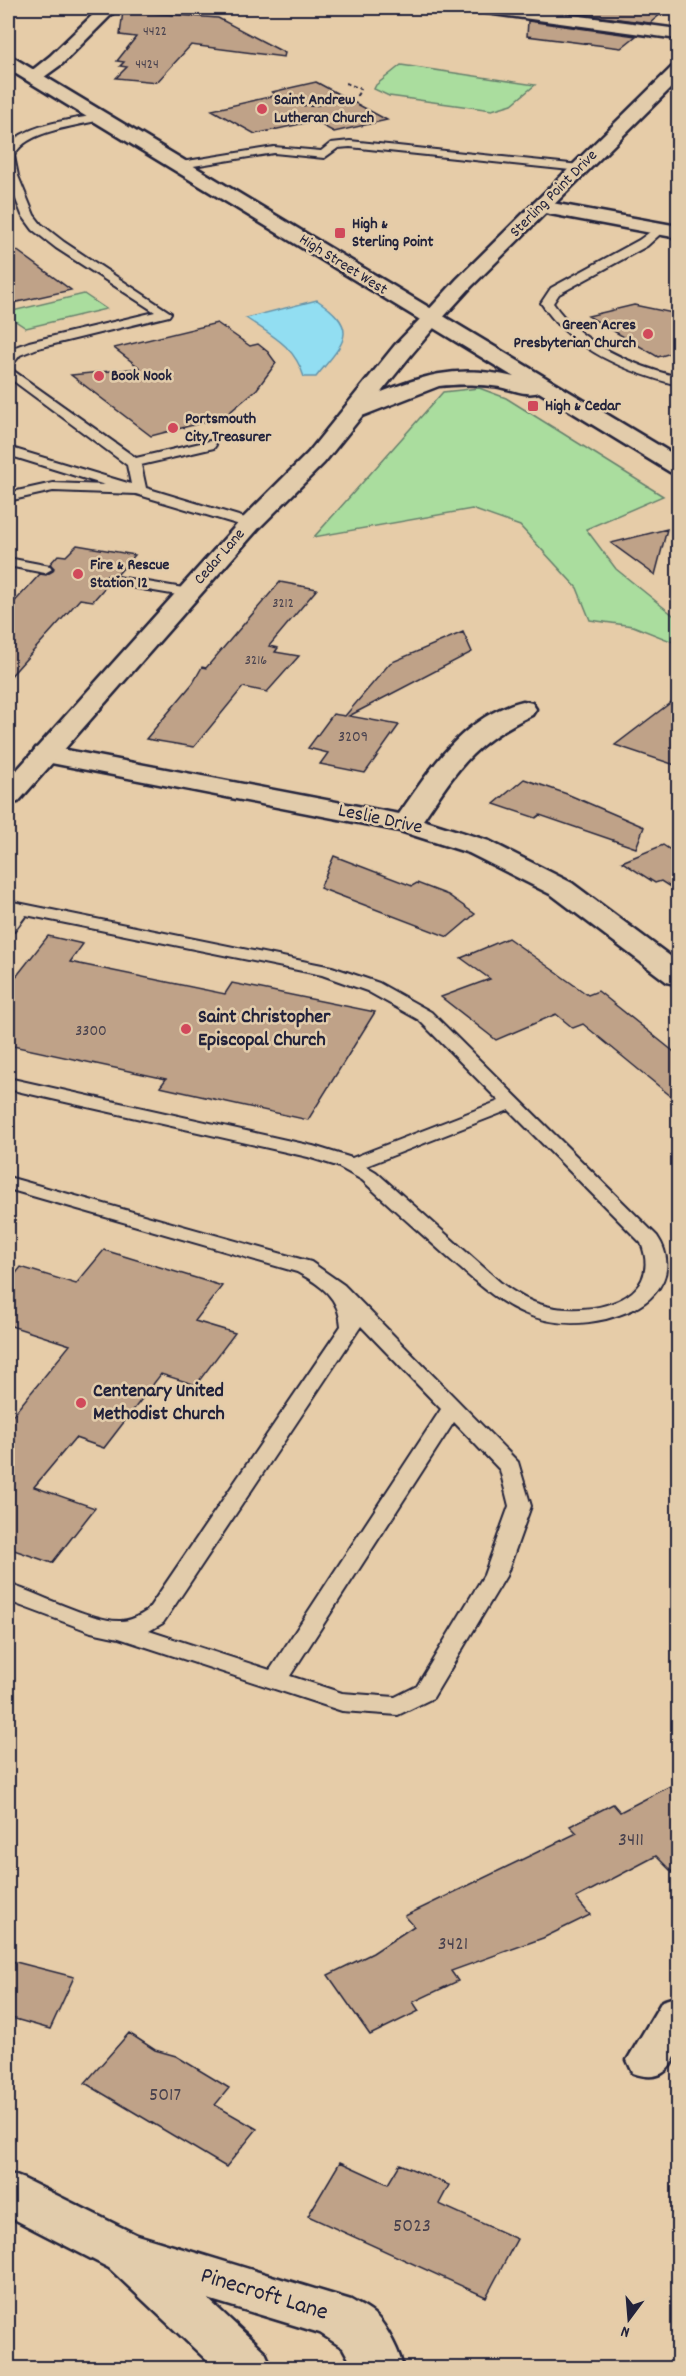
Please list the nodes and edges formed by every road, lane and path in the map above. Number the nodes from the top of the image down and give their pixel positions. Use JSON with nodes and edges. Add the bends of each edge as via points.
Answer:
{"nodes":[{"id":1,"x":109,"y":8,"type":"edge"},
{"id":2,"x":486,"y":8,"type":"edge"},
{"id":3,"x":678,"y":34,"type":"edge"},
{"id":4,"x":8,"y":62,"type":"edge"},
{"id":5,"x":678,"y":71,"type":"edge"},
{"id":6,"x":34,"y":76,"type":"junction"},
{"id":7,"x":346,"y":83,"type":"dead end"},
{"id":8,"x":341,"y":100,"type":"junction"},
{"id":9,"x":288,"y":104,"type":"dead end"},
{"id":10,"x":352,"y":105,"type":"dead end"},
{"id":11,"x":101,"y":117,"type":"junction"},
{"id":12,"x":181,"y":165,"type":"junction"},
{"id":13,"x":580,"y":168,"type":"junction"},
{"id":14,"x":541,"y":207,"type":"junction"},
{"id":15,"x":670,"y":230,"type":"edge"},
{"id":16,"x":432,"y":318,"type":"junction"},
{"id":17,"x":10,"y":353,"type":"edge"},
{"id":18,"x":8,"y":371,"type":"edge"},
{"id":19,"x":678,"y":381,"type":"edge"},
{"id":20,"x":556,"y":393,"type":"junction"},
{"id":21,"x":354,"y":411,"type":"junction"},
{"id":22,"x":209,"y":445,"type":"dead end"},
{"id":23,"x":8,"y":451,"type":"edge"},
{"id":24,"x":134,"y":463,"type":"junction"},
{"id":25,"x":678,"y":467,"type":"edge"},
{"id":26,"x":139,"y":490,"type":"junction"},
{"id":27,"x":8,"y":497,"type":"edge"},
{"id":28,"x":250,"y":524,"type":"junction"},
{"id":29,"x":8,"y":562,"type":"edge"},
{"id":30,"x":45,"y":569,"type":"dead end"},
{"id":31,"x":112,"y":580,"type":"dead end"},
{"id":32,"x":189,"y":593,"type":"junction"},
{"id":33,"x":523,"y":709,"type":"dead end"},
{"id":34,"x":46,"y":753,"type":"junction"},
{"id":35,"x":8,"y":796,"type":"edge"},
{"id":36,"x":406,"y":824,"type":"junction"},
{"id":37,"x":15,"y":908,"type":"edge"},
{"id":38,"x":8,"y":927,"type":"edge"},
{"id":39,"x":678,"y":976,"type":"edge"},
{"id":40,"x":8,"y":1084,"type":"edge"},
{"id":41,"x":513,"y":1102,"type":"junction"},
{"id":42,"x":350,"y":1166,"type":"junction"},
{"id":43,"x":8,"y":1183,"type":"edge"},
{"id":44,"x":346,"y":1299,"type":"junction"},
{"id":45,"x":452,"y":1408,"type":"junction"},
{"id":46,"x":8,"y":1592,"type":"edge"},
{"id":47,"x":120,"y":1630,"type":"junction"},
{"id":48,"x":276,"y":1680,"type":"junction"},
{"id":49,"x":678,"y":2014,"type":"edge"},
{"id":50,"x":648,"y":2060,"type":"dead end"},
{"id":51,"x":8,"y":2193,"type":"edge"},
{"id":52,"x":126,"y":2253,"type":"junction"},
{"id":53,"x":248,"y":2368,"type":"edge"},
{"id":54,"x":378,"y":2368,"type":"edge"}],
"edges":[{"from":1,"to":6,"type":"street"},
{"from":2,"to":3,"type":"street"},
{"from":4,"to":6,"type":"street","name":"High Street West"},
{"from":5,"to":13,"type":"street","name":"Sterling Point Drive"},
{"from":6,"to":11,"type":"street","name":"High Street West"},
{"from":7,"to":8,"type":"path","via":[[361,89],[356,97]]},
{"from":8,"to":9,"type":"path","via":[[312,106]]},
{"from":8,"to":10,"type":"path"},
{"from":11,"to":12,"type":"street","name":"High Street West"},
{"from":11,"to":17,"type":"lane","via":[[20,139],[8,156],[12,176],[37,227],[165,313]]},
{"from":12,"to":13,"type":"lane","via":[[273,150],[324,155],[334,145],[342,144]]},
{"from":12,"to":16,"type":"street","name":"High Street West"},
{"from":13,"to":14,"type":"street","name":"Sterling Point Drive"},
{"from":14,"to":15,"type":"street"},
{"from":14,"to":16,"type":"street","name":"Sterling Point Drive"},
{"from":15,"to":19,"type":"lane","via":[[555,291],[547,303],[553,316],[568,330],[635,368]]},
{"from":16,"to":20,"type":"street","name":"High Street West"},
{"from":16,"to":21,"type":"street","name":"Cedar Lane"},
{"from":18,"to":24,"type":"lane"},
{"from":20,"to":21,"type":"street","via":[[493,379],[451,378],[435,380]]},
{"from":20,"to":25,"type":"street","name":"High Street West"},
{"from":21,"to":28,"type":"street","name":"Cedar Lane","via":[[316,458]]},
{"from":22,"to":24,"type":"lane"},
{"from":23,"to":26,"type":"lane"},
{"from":24,"to":26,"type":"lane"},
{"from":26,"to":27,"type":"lane","via":[[53,487]]},
{"from":26,"to":28,"type":"lane"},
{"from":28,"to":32,"type":"street","name":"Cedar Lane"},
{"from":29,"to":30,"type":"lane"},
{"from":31,"to":32,"type":"lane"},
{"from":32,"to":34,"type":"street","name":"Cedar Lane"},
{"from":33,"to":36,"type":"street","via":[[491,725],[458,751]]},
{"from":34,"to":35,"type":"street","name":"Cedar Lane"},
{"from":34,"to":36,"type":"street","name":"Leslie Drive"},
{"from":36,"to":39,"type":"street","name":"Leslie Drive","via":[[479,847],[562,889]]},
{"from":37,"to":38,"type":"lane"},
{"from":37,"to":41,"type":"lane","via":[[326,971],[373,987],[425,1016]]},
{"from":40,"to":42,"type":"lane","via":[[314,1152]]},
{"from":41,"to":42,"type":"lane"},
{"from":41,"to":42,"type":"lane","via":[[650,1240],[658,1257],[656,1275],[646,1291],[628,1305],[598,1314],[570,1316],[517,1303],[369,1176]]},
{"from":43,"to":44,"type":"lane","via":[[304,1267],[327,1279]]},
{"from":44,"to":45,"type":"lane"},
{"from":44,"to":47,"type":"lane","via":[[351,1326],[155,1617]]},
{"from":45,"to":48,"type":"lane"},
{"from":45,"to":48,"type":"lane","via":[[510,1467],[520,1506],[495,1576],[424,1692],[398,1706],[342,1702]]},
{"from":46,"to":47,"type":"lane"},
{"from":47,"to":48,"type":"lane"},
{"from":49,"to":50,"type":"street"},
{"from":51,"to":52,"type":"street","name":"Pinecroft Lane"},
{"from":52,"to":53,"type":"street","name":"Pinecroft Lane"},
{"from":52,"to":54,"type":"street","name":"Pinecroft Lane","via":[[334,2315],[360,2332]]}]}
